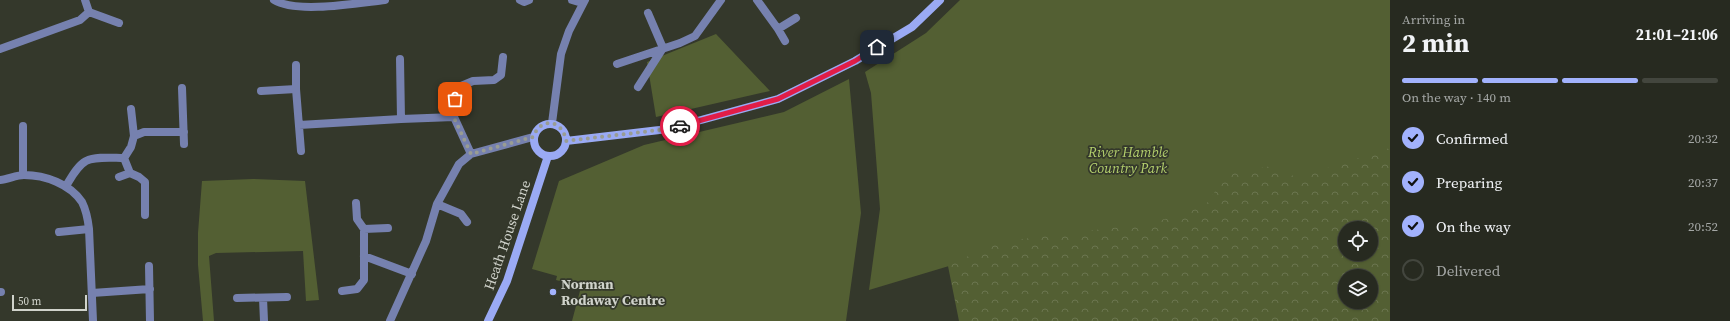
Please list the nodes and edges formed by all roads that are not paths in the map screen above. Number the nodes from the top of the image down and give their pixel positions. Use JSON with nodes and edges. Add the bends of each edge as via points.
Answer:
{"nodes":[{"id":1,"x":85,"y":0,"type":"edge"},
{"id":2,"x":274,"y":0,"type":"edge"},
{"id":3,"x":385,"y":0,"type":"edge"},
{"id":4,"x":520,"y":0,"type":"edge"},
{"id":5,"x":529,"y":0,"type":"edge"},
{"id":6,"x":572,"y":0,"type":"edge"},
{"id":7,"x":721,"y":0,"type":"edge"},
{"id":8,"x":757,"y":0,"type":"edge"},
{"id":9,"x":940,"y":0,"type":"edge"},
{"id":10,"x":341,"y":2,"type":"edge"},
{"id":11,"x":584,"y":2,"type":"edge"},
{"id":12,"x":89,"y":12,"type":"junction"},
{"id":13,"x":648,"y":13,"type":"dead end"},
{"id":14,"x":796,"y":18,"type":"dead end"},
{"id":15,"x":119,"y":23,"type":"dead end"},
{"id":16,"x":778,"y":29,"type":"junction"},
{"id":17,"x":785,"y":41,"type":"dead end"},
{"id":18,"x":0,"y":48,"type":"edge"},
{"id":19,"x":662,"y":48,"type":"junction"},
{"id":20,"x":503,"y":57,"type":"dead end"},
{"id":21,"x":400,"y":59,"type":"dead end"},
{"id":22,"x":617,"y":64,"type":"dead end"},
{"id":23,"x":296,"y":65,"type":"dead end"},
{"id":24,"x":638,"y":87,"type":"dead end"},
{"id":25,"x":182,"y":88,"type":"dead end"},
{"id":26,"x":296,"y":89,"type":"junction"},
{"id":27,"x":261,"y":91,"type":"dead end"},
{"id":28,"x":131,"y":109,"type":"dead end"},
{"id":29,"x":454,"y":118,"type":"junction"},
{"id":30,"x":401,"y":119,"type":"junction"},
{"id":31,"x":552,"y":124,"type":"junction"},
{"id":32,"x":299,"y":125,"type":"junction"},
{"id":33,"x":23,"y":126,"type":"dead end"},
{"id":34,"x":184,"y":132,"type":"junction"},
{"id":35,"x":134,"y":136,"type":"junction"},
{"id":36,"x":533,"y":137,"type":"junction"},
{"id":37,"x":566,"y":141,"type":"junction"},
{"id":38,"x":184,"y":144,"type":"dead end"},
{"id":39,"x":301,"y":151,"type":"dead end"},
{"id":40,"x":471,"y":154,"type":"junction"},
{"id":41,"x":548,"y":156,"type":"junction"},
{"id":42,"x":124,"y":158,"type":"junction"},
{"id":43,"x":130,"y":173,"type":"junction"},
{"id":44,"x":23,"y":175,"type":"junction"},
{"id":45,"x":119,"y":177,"type":"dead end"},
{"id":46,"x":0,"y":180,"type":"edge"},
{"id":47,"x":66,"y":186,"type":"junction"},
{"id":48,"x":356,"y":203,"type":"dead end"},
{"id":49,"x":437,"y":204,"type":"junction"},
{"id":50,"x":471,"y":212,"type":"dead end"},
{"id":51,"x":461,"y":214,"type":"junction"},
{"id":52,"x":145,"y":215,"type":"dead end"},
{"id":53,"x":467,"y":222,"type":"dead end"},
{"id":54,"x":388,"y":228,"type":"dead end"},
{"id":55,"x":89,"y":229,"type":"junction"},
{"id":56,"x":364,"y":229,"type":"junction"},
{"id":57,"x":59,"y":232,"type":"dead end"},
{"id":58,"x":364,"y":256,"type":"junction"},
{"id":59,"x":149,"y":266,"type":"dead end"},
{"id":60,"x":412,"y":274,"type":"junction"},
{"id":61,"x":150,"y":289,"type":"junction"},
{"id":62,"x":342,"y":291,"type":"dead end"},
{"id":63,"x":92,"y":293,"type":"junction"},
{"id":64,"x":287,"y":296,"type":"dead end"},
{"id":65,"x":237,"y":298,"type":"dead end"},
{"id":66,"x":263,"y":298,"type":"junction"},
{"id":67,"x":93,"y":321,"type":"edge"},
{"id":68,"x":150,"y":321,"type":"edge"},
{"id":69,"x":264,"y":321,"type":"edge"},
{"id":70,"x":390,"y":321,"type":"edge"},
{"id":71,"x":488,"y":321,"type":"edge"}],
"edges":[{"from":1,"to":12,"type":"street"},
{"from":2,"to":10,"type":"street","via":[[289,6]]},
{"from":3,"to":10,"type":"street"},
{"from":4,"to":5,"type":"street"},
{"from":6,"to":11,"type":"street"},
{"from":7,"to":19,"type":"street","via":[[695,36],[680,44]]},
{"from":8,"to":16,"type":"street"},
{"from":9,"to":37,"type":"street","via":[[912,27],[855,61],[778,99],[668,129]]},
{"from":11,"to":31,"type":"street","via":[[561,54]]},
{"from":12,"to":15,"type":"street"},
{"from":12,"to":18,"type":"street","via":[[80,20]]},
{"from":13,"to":19,"type":"street"},
{"from":14,"to":16,"type":"street"},
{"from":16,"to":17,"type":"street"},
{"from":19,"to":22,"type":"street"},
{"from":19,"to":24,"type":"street"},
{"from":20,"to":29,"type":"street","via":[[501,75],[494,80],[473,81],[461,86],[455,99]]},
{"from":21,"to":30,"type":"street"},
{"from":23,"to":26,"type":"street"},
{"from":25,"to":34,"type":"street"},
{"from":26,"to":27,"type":"street"},
{"from":26,"to":32,"type":"street"},
{"from":28,"to":35,"type":"street"},
{"from":29,"to":30,"type":"street"},
{"from":29,"to":40,"type":"street"},
{"from":30,"to":32,"type":"street"},
{"from":31,"to":36,"type":"street","via":[[539,127]]},
{"from":31,"to":37,"type":"street","via":[[562,129]]},
{"from":32,"to":39,"type":"street"},
{"from":33,"to":44,"type":"street"},
{"from":34,"to":35,"type":"street","via":[[144,132]]},
{"from":34,"to":38,"type":"street"},
{"from":35,"to":42,"type":"street","via":[[131,148]]},
{"from":36,"to":40,"type":"street"},
{"from":36,"to":41,"type":"street","via":[[538,152]]},
{"from":37,"to":41,"type":"street","via":[[561,152]]},
{"from":40,"to":49,"type":"street","via":[[459,164]]},
{"from":41,"to":71,"type":"street","name":"Heath House Lane","via":[[507,281]]},
{"from":42,"to":43,"type":"street"},
{"from":42,"to":47,"type":"street","via":[[85,161]]},
{"from":43,"to":45,"type":"street"},
{"from":43,"to":52,"type":"street","via":[[139,176],[145,182]]},
{"from":44,"to":46,"type":"street"},
{"from":44,"to":47,"type":"street","via":[[38,176]]},
{"from":47,"to":55,"type":"street","via":[[82,203]]},
{"from":48,"to":56,"type":"street","via":[[357,220]]},
{"from":49,"to":51,"type":"street"},
{"from":49,"to":60,"type":"street","via":[[426,241]]},
{"from":50,"to":51,"type":"street"},
{"from":51,"to":53,"type":"street"},
{"from":54,"to":56,"type":"street"},
{"from":55,"to":57,"type":"street"},
{"from":55,"to":63,"type":"street"},
{"from":56,"to":58,"type":"street"},
{"from":58,"to":60,"type":"street"},
{"from":58,"to":62,"type":"street","via":[[364,280],[357,290]]},
{"from":59,"to":61,"type":"street"},
{"from":60,"to":70,"type":"street"},
{"from":61,"to":63,"type":"street"},
{"from":61,"to":68,"type":"street"},
{"from":63,"to":67,"type":"street"},
{"from":64,"to":66,"type":"street"},
{"from":65,"to":66,"type":"street"},
{"from":66,"to":69,"type":"street"}]}
